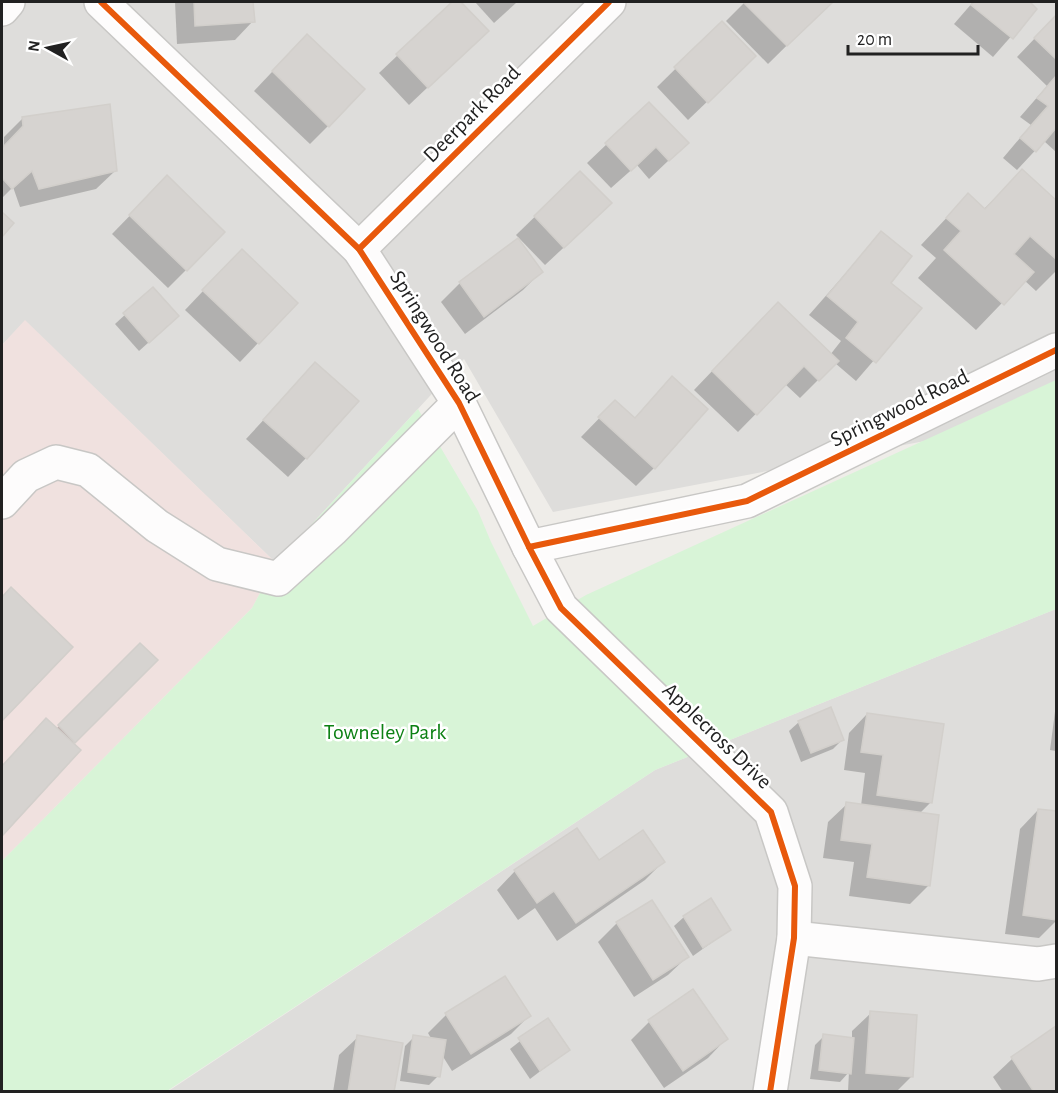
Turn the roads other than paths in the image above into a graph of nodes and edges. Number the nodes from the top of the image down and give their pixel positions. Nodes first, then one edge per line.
1 (8, 2) edge
2 (101, 2) edge
3 (609, 2) edge
4 (2, 9) edge
5 (359, 249) junction
6 (1056, 350) edge
7 (459, 403) junction
8 (2, 502) edge
9 (529, 547) junction
10 (794, 938) junction
11 (1056, 961) edge
12 (770, 1092) edge

1 - 4 street
2 - 5 street, Springwood Road
3 - 5 street, Deerpark Road
5 - 7 street, Springwood Road
6 - 9 street, Springwood Road
7 - 8 street
7 - 9 street, Springwood Road
9 - 10 street, Applecross Drive
10 - 11 street
10 - 12 street, Applecross Drive

